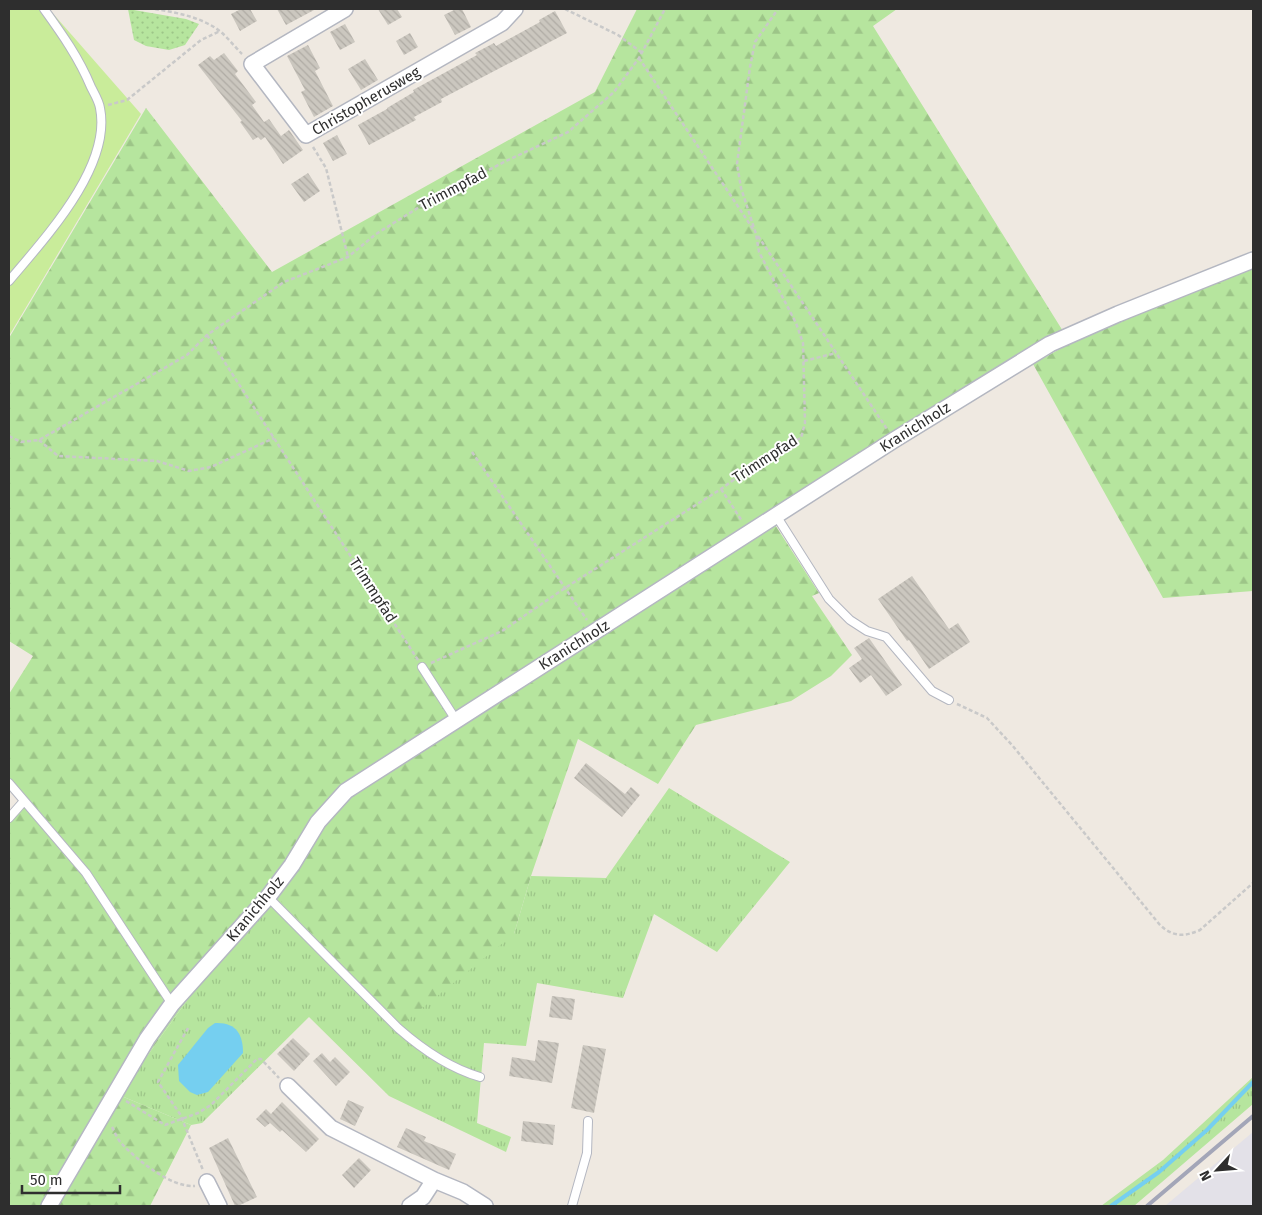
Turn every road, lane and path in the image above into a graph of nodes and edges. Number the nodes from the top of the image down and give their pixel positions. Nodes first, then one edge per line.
1 (44, 9) edge
2 (155, 9) edge
3 (345, 9) edge
4 (516, 9) edge
5 (565, 9) edge
6 (665, 9) edge
7 (778, 9) edge
8 (220, 31) junction
9 (641, 52) junction
10 (639, 58) junction
11 (252, 64) junction
12 (100, 107) junction
13 (306, 135) junction
14 (756, 234) junction
15 (348, 257) junction
16 (1253, 260) edge
17 (9, 281) edge
18 (207, 335) junction
19 (836, 353) junction
20 (804, 361) junction
21 (9, 436) edge
22 (274, 438) junction
23 (39, 440) junction
24 (894, 440) junction
25 (472, 452) dead end
26 (721, 489) junction
27 (777, 516) junction
28 (750, 534) junction
29 (565, 588) junction
30 (595, 632) junction
31 (422, 667) junction
32 (949, 700) joint
33 (456, 720) junction
34 (9, 784) edge
35 (24, 801) junction
36 (9, 818) edge
37 (1253, 883) edge
38 (268, 897) junction
39 (172, 1004) junction
40 (188, 1028) dead end
41 (480, 1077) dead end
42 (288, 1086) joint
43 (114, 1094) junction
44 (103, 1113) junction
45 (182, 1118) junction
46 (588, 1121) dead end
47 (434, 1180) junction
48 (208, 1182) junction
49 (49, 1206) edge
50 (219, 1206) edge
51 (410, 1206) edge
52 (485, 1206) edge
53 (572, 1206) edge

1 - 12 lane
2 - 8 path
3 - 11 street
4 - 13 street, Christopherusweg
5 - 9 path
6 - 9 path, Trimmpfad
7 - 14 path, Trimmpfad
8 - 11 path
8 - 12 path
9 - 10 path, Trimmpfad
10 - 14 path
10 - 15 path, Trimmpfad
11 - 13 street, Christopherusweg
12 - 17 lane
13 - 15 path
14 - 19 path
14 - 20 path, Trimmpfad
15 - 18 path, Trimmpfad
16 - 24 street, Kranichholz
18 - 22 path, Trimmpfad
18 - 23 path, Trimmpfad
19 - 20 path
19 - 24 path
20 - 26 path, Trimmpfad
21 - 23 path
22 - 23 path
22 - 31 path, Trimmpfad
24 - 27 street, Kranichholz
25 - 29 path
26 - 28 path
26 - 29 path, Trimmpfad
27 - 28 street, Kranichholz
27 - 32 lane
28 - 30 street, Kranichholz
29 - 30 path
29 - 31 path, Trimmpfad
30 - 33 street, Kranichholz
31 - 33 lane
32 - 37 path
33 - 38 street, Kranichholz
34 - 35 lane
35 - 36 lane
35 - 39 lane
38 - 39 street, Kranichholz
38 - 41 lane
39 - 43 street, Kranichholz
40 - 45 path
42 - 45 path
42 - 47 street
43 - 44 street, Kranichholz
43 - 45 path
44 - 48 path
44 - 49 street, Kranichholz
45 - 48 path
46 - 53 lane
47 - 51 street
47 - 52 street
48 - 50 street

